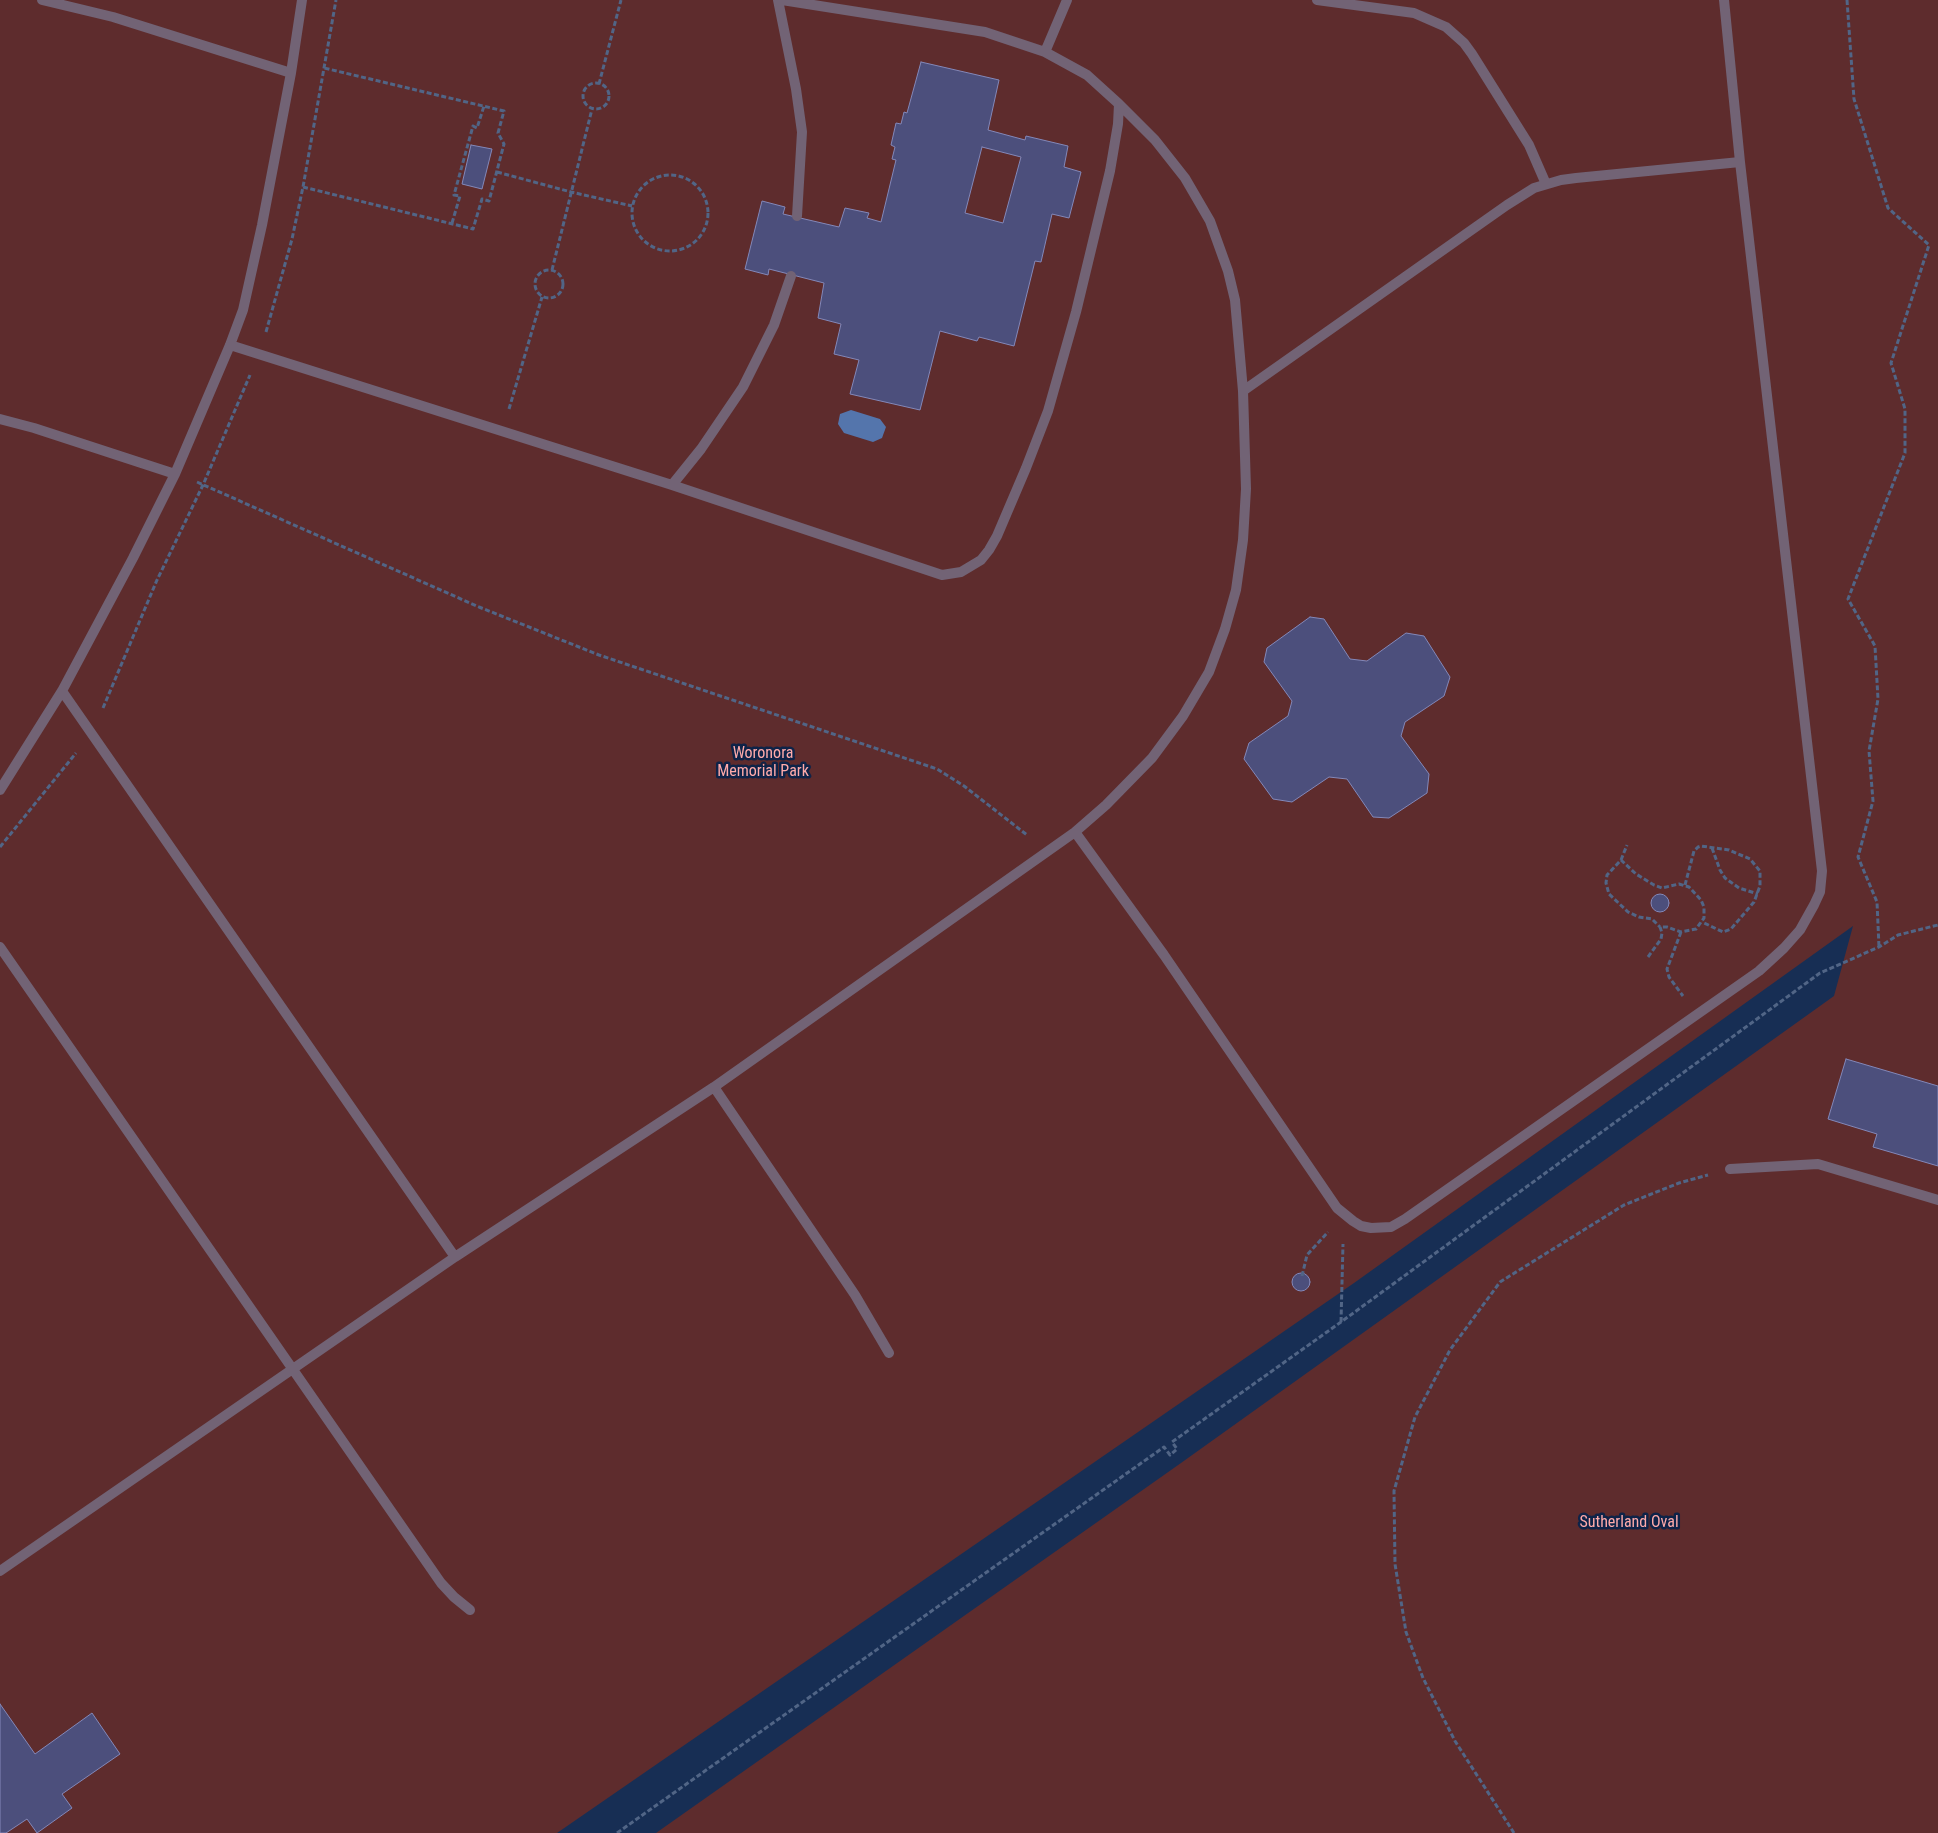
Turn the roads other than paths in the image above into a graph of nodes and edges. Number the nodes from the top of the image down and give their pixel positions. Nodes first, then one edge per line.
1 (42, 0) edge
2 (302, 0) edge
3 (780, 0) edge
4 (1067, 0) edge
5 (1317, 0) edge
6 (1724, 0) edge
7 (1045, 52) junction
8 (291, 73) junction
9 (1119, 104) junction
10 (1740, 162) junction
11 (1546, 184) junction
12 (797, 216) dead end
13 (791, 276) dead end
14 (230, 345) junction
15 (1243, 391) junction
16 (0, 419) edge
17 (175, 474) junction
18 (672, 485) junction
19 (62, 691) junction
20 (0, 790) edge
21 (1075, 832) junction
22 (0, 947) edge
23 (714, 1087) junction
24 (1730, 1169) road end
25 (1938, 1200) edge
26 (455, 1257) junction
27 (889, 1353) dead end
28 (292, 1369) junction
29 (0, 1571) edge
30 (470, 1610) dead end

1 - 8 lane
2 - 8 lane
3 - 7 lane
3 - 12 lane
4 - 7 lane
5 - 11 lane
6 - 10 lane
7 - 9 lane
8 - 14 lane
9 - 15 lane
9 - 18 lane
10 - 11 lane
10 - 21 lane
11 - 15 lane
13 - 18 lane
14 - 17 lane
14 - 18 lane
15 - 21 lane
16 - 17 lane
17 - 19 lane
19 - 20 lane
19 - 26 lane
21 - 23 lane
22 - 28 lane
23 - 26 lane
23 - 27 lane
24 - 25 lane
26 - 28 lane
28 - 29 lane
28 - 30 lane

